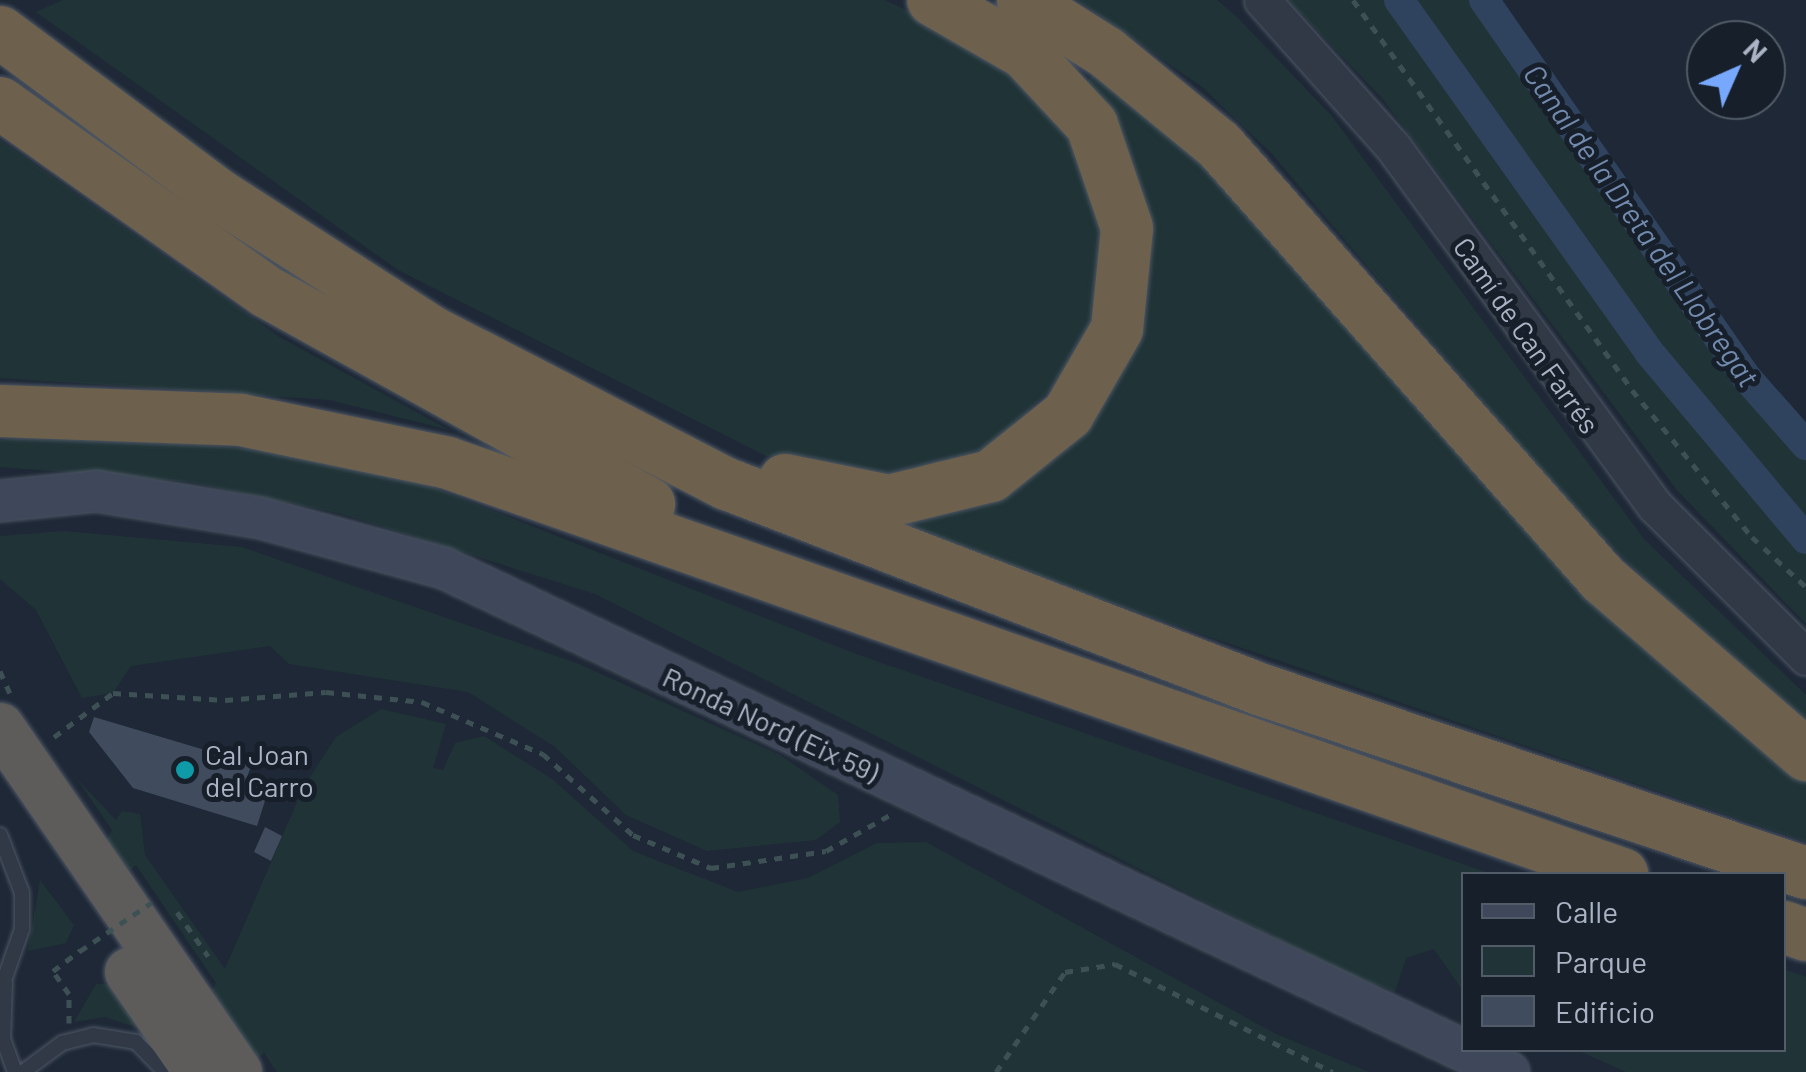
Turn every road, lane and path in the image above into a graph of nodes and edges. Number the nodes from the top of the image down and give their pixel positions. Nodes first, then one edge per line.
1 (13, 0) edge
2 (934, 0) edge
3 (1023, 0) edge
4 (1262, 0) edge
5 (1353, 0) edge
6 (0, 6) edge
7 (0, 32) edge
8 (0, 103) edge
9 (575, 410) junction
10 (0, 412) edge
11 (0, 501) edge
12 (1806, 587) edge
13 (964, 650) junction
14 (1806, 658) edge
15 (0, 727) edge
16 (1806, 756) edge
17 (16, 778) edge
18 (924, 796) junction
19 (0, 835) edge
20 (1616, 872) edge
21 (1806, 873) edge
22 (151, 902) dead end
23 (7, 972) junction
24 (0, 992) edge
25 (78, 1037) junction
26 (1461, 1049) edge
27 (1467, 1052) edge
28 (15, 1072) edge
29 (23, 1072) edge
30 (165, 1072) edge
31 (198, 1072) edge
32 (238, 1072) edge
33 (996, 1072) edge
34 (1333, 1072) edge
35 (1509, 1072) edge

1 - 6 highway
2 - 9 highway
3 - 16 highway
4 - 14 street, Camí de Can Farrés
5 - 12 path
7 - 9 highway
8 - 13 highway
9 - 21 highway
10 - 13 highway
11 - 18 main road, Ronda Nord (Eix 59)
13 - 20 highway
15 - 17 highway
17 - 18 path
17 - 31 highway
17 - 32 highway
18 - 26 main road, Ronda Nord (Eix 59)
19 - 23 lane
22 - 25 path, bridge
23 - 24 lane
23 - 28 lane
25 - 29 lane
25 - 30 lane
27 - 35 main road, Ronda Nord (Eix 59)
33 - 34 path

